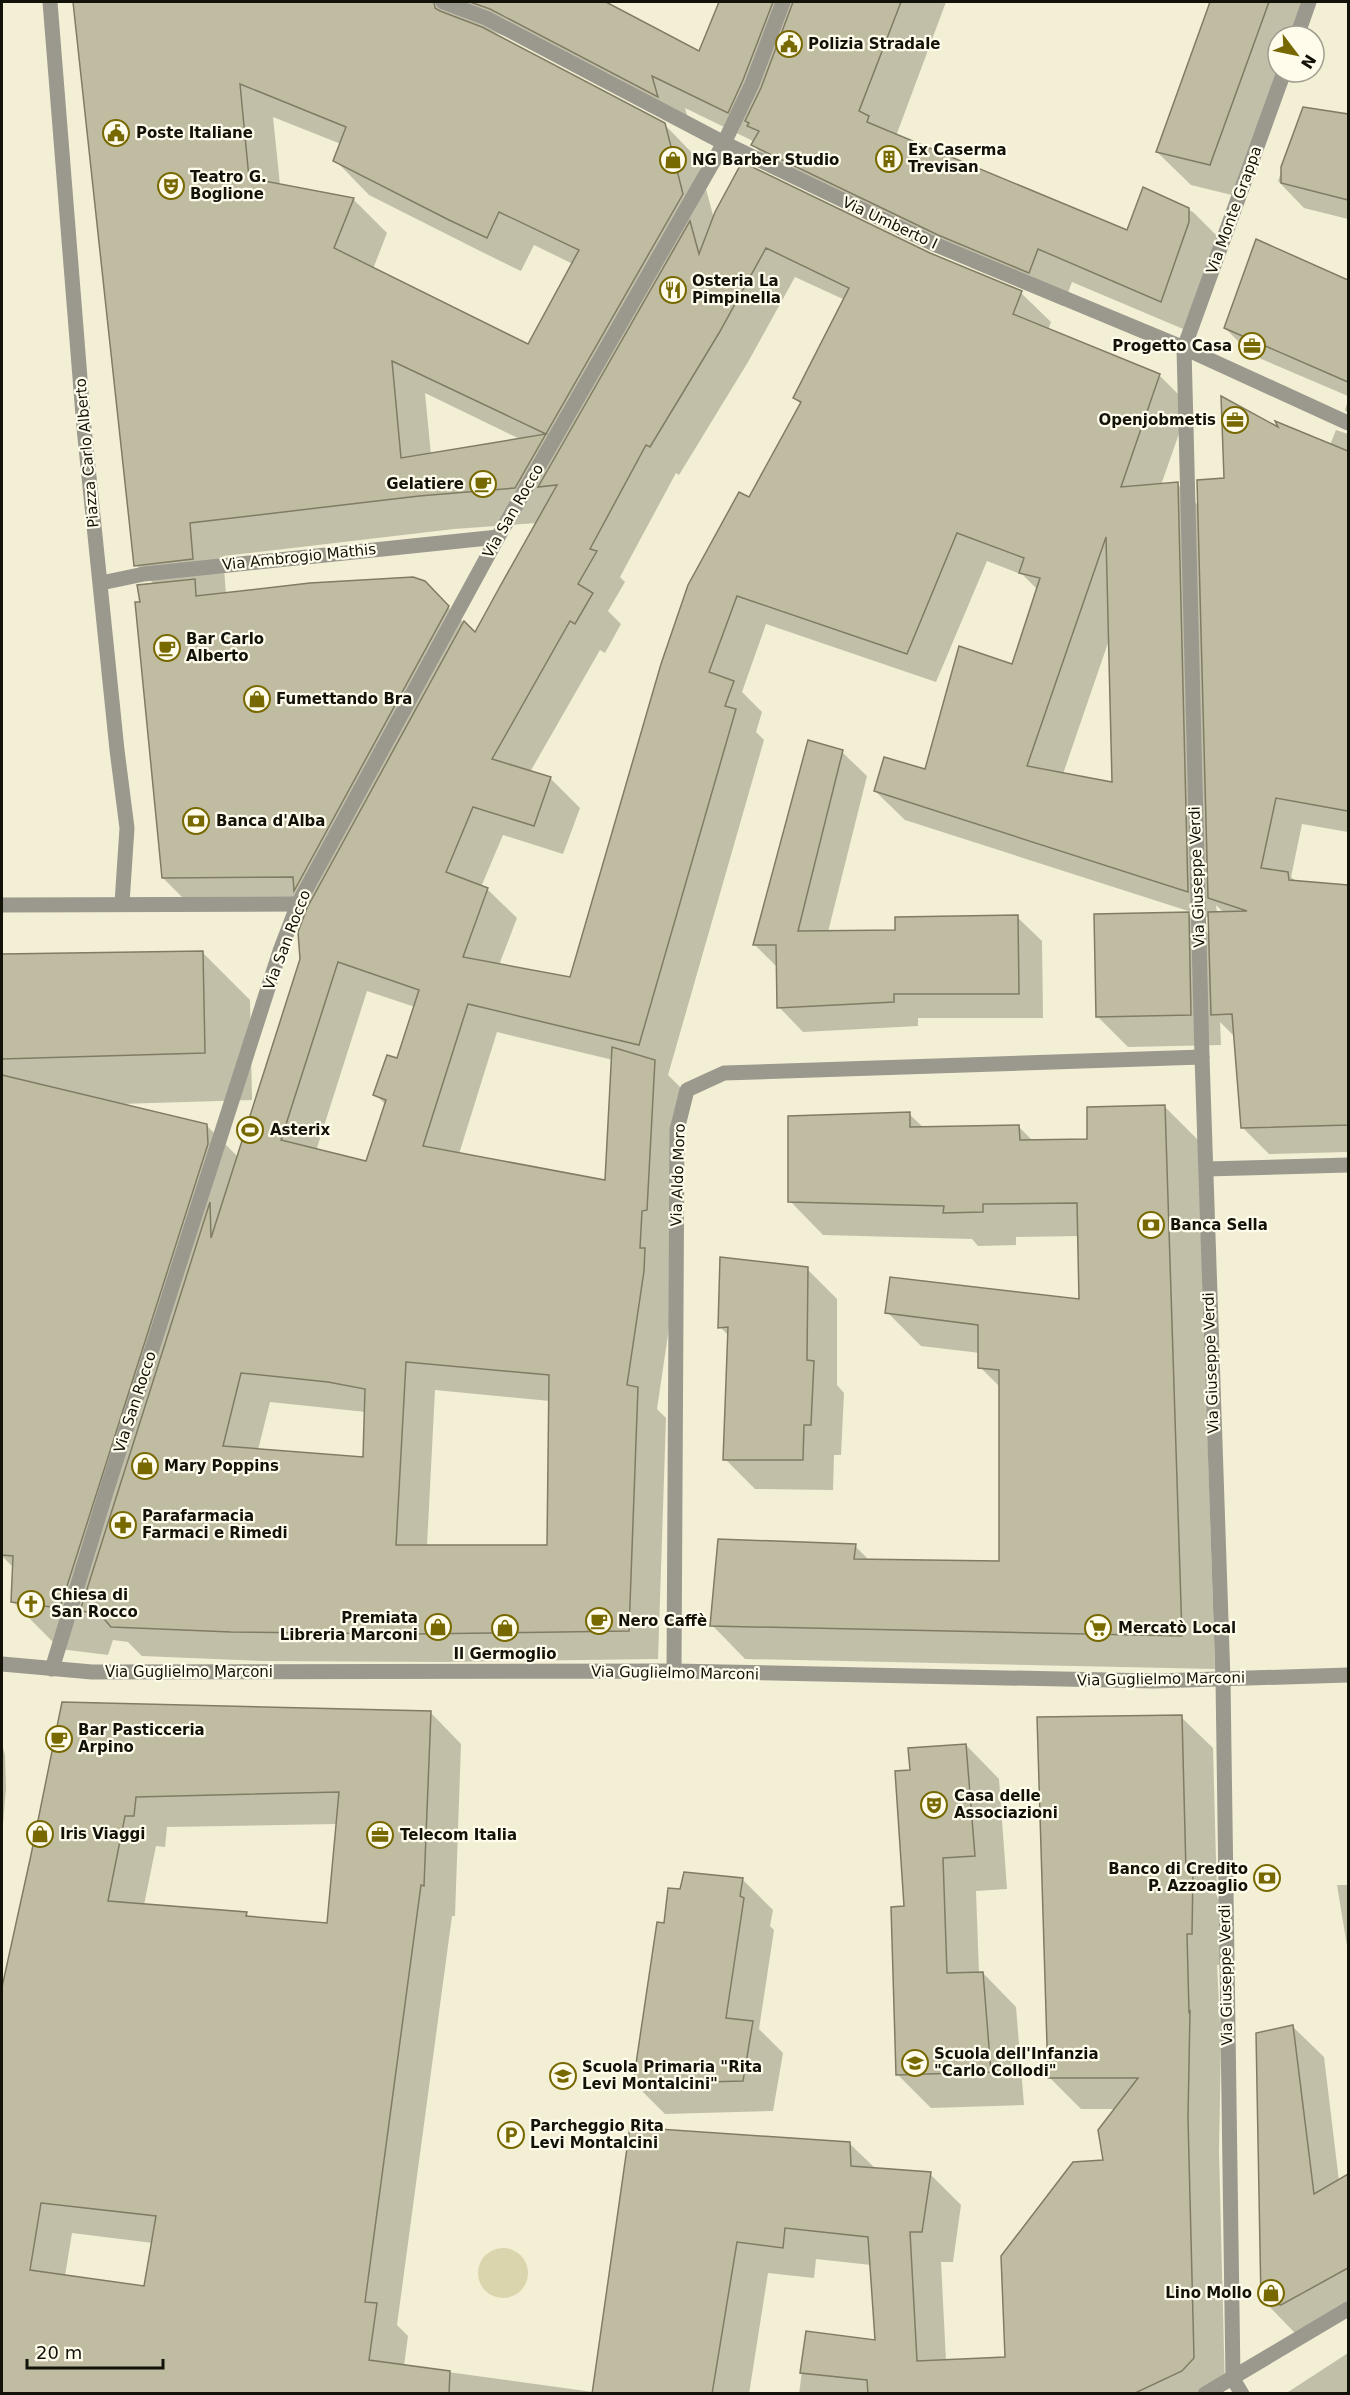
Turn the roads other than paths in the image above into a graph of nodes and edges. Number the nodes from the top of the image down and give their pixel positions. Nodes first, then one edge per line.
1 (50, 2) edge
2 (442, 2) edge
3 (783, 2) edge
4 (1309, 2) edge
5 (1301, 24) edge
6 (1280, 84) edge
7 (724, 143) junction
8 (1184, 348) junction
9 (1348, 423) edge
10 (498, 537) junction
11 (101, 583) junction
12 (122, 903) junction
13 (298, 904) junction
14 (2, 905) edge
15 (1202, 1057) junction
16 (1348, 1165) edge
17 (1206, 1169) junction
18 (2, 1664) edge
19 (52, 1669) junction
20 (674, 1671) junction
21 (1348, 1675) edge
22 (1223, 1680) junction
23 (1348, 2309) edge
24 (1233, 2379) junction
25 (1205, 2394) edge
26 (1242, 2394) edge

1 - 11 street, Piazza Carlo Alberto
2 - 7 street, Via Umberto I
3 - 7 street, Via San Rocco
4 - 5 street
6 - 8 street, Via Monte Grappa
7 - 8 street, Via Umberto I
7 - 10 street, Via San Rocco
8 - 9 street, Via Umberto I
8 - 15 street, Via Giuseppe Verdi
10 - 11 street, Via Ambrogio Mathis
10 - 13 street, Via San Rocco
11 - 12 street, Piazza Carlo Alberto
12 - 13 street
12 - 14 street
13 - 19 street, Via San Rocco
15 - 17 street, Via Giuseppe Verdi
15 - 20 street, Via Aldo Moro
16 - 17 street
17 - 22 street, Via Giuseppe Verdi
18 - 19 street, Via Guglielmo Marconi
19 - 20 street, Via Guglielmo Marconi
20 - 22 street, Via Guglielmo Marconi
21 - 22 street, Via Guglielmo Marconi
22 - 24 street, Via Giuseppe Verdi
23 - 24 street
24 - 25 street
24 - 26 street

